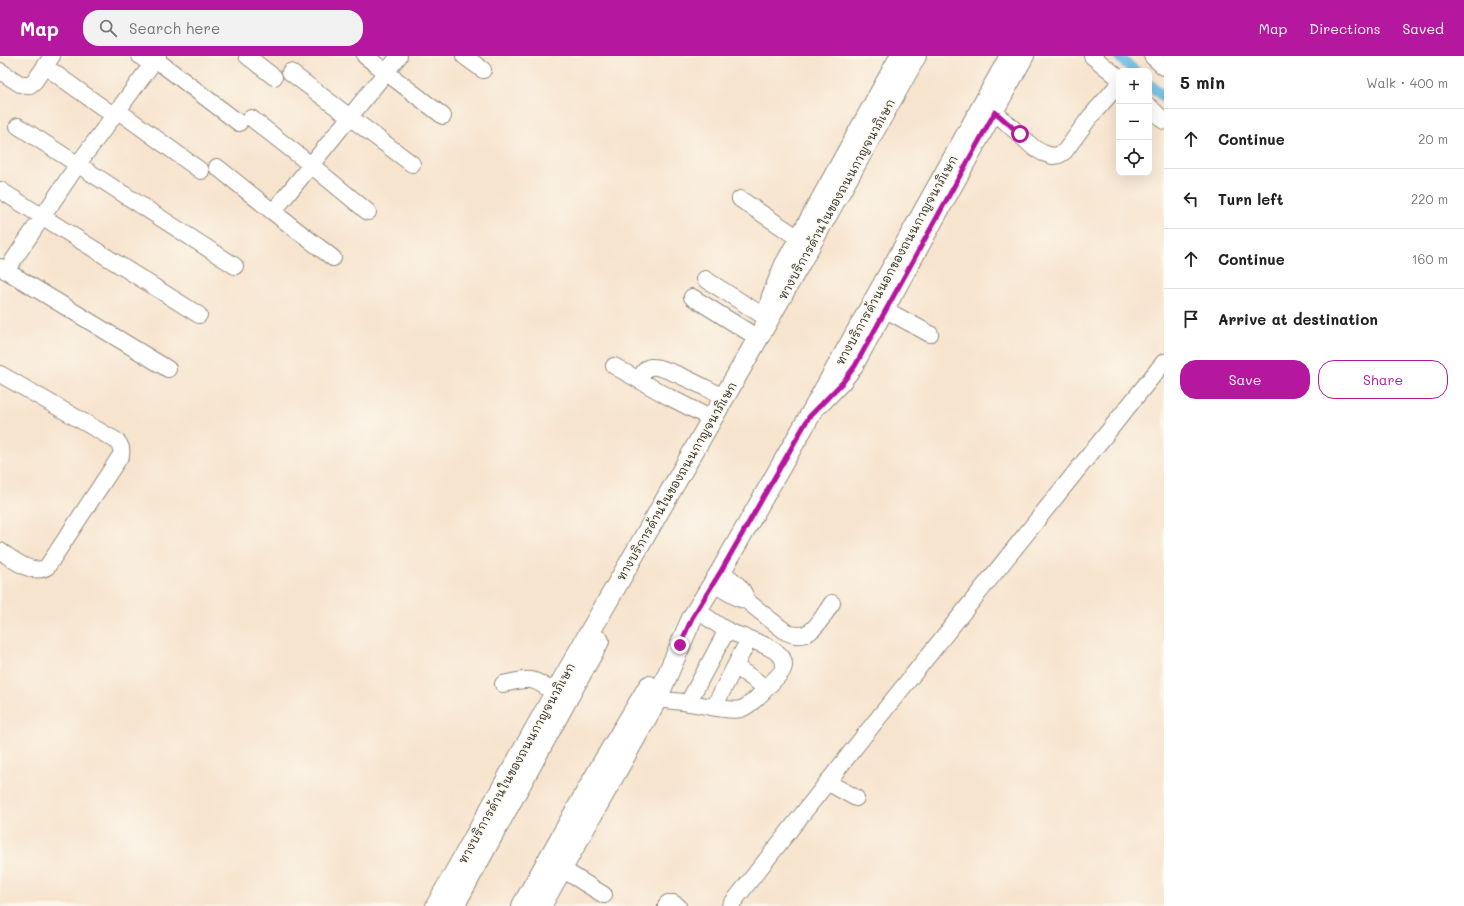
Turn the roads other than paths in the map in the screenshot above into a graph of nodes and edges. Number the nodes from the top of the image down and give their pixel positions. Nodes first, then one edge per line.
1 (52, 56) edge
2 (247, 56) edge
3 (365, 56) edge
4 (398, 56) edge
5 (464, 56) edge
6 (898, 56) edge
7 (916, 56) edge
8 (1010, 56) edge
9 (1026, 56) edge
10 (1092, 56) edge
11 (1152, 56) edge
12 (151, 59) edge
13 (1164, 67) edge
14 (483, 70) dead end
15 (0, 71) edge
16 (54, 72) dead end
17 (290, 72) dead end
18 (385, 73) junction
19 (1116, 76) edge
20 (274, 77) dead end
21 (1116, 87) edge
22 (1152, 109) edge
23 (115, 112) junction
24 (995, 112) junction
25 (444, 116) dead end
26 (349, 118) junction
27 (1164, 121) edge
28 (18, 126) dead end
29 (78, 164) junction
30 (412, 164) dead end
31 (311, 165) junction
32 (217, 167) dead end
33 (201, 171) dead end
34 (0, 190) edge
35 (740, 199) dead end
36 (273, 212) junction
37 (368, 212) dead end
38 (42, 216) junction
39 (797, 236) junction
40 (333, 258) dead end
41 (235, 266) dead end
42 (3, 269) edge
43 (705, 279) dead end
44 (692, 297) dead end
45 (886, 310) junction
46 (199, 314) dead end
47 (762, 330) junction
48 (930, 334) dead end
49 (1164, 362) edge
50 (614, 366) dead end
51 (168, 369) dead end
52 (0, 374) edge
53 (639, 380) junction
54 (724, 397) junction
55 (809, 417) junction
56 (712, 419) junction
57 (0, 551) edge
58 (631, 561) junction
59 (717, 578) junction
60 (832, 603) dead end
61 (695, 614) junction
62 (727, 630) junction
63 (749, 639) junction
64 (735, 666) junction
65 (503, 684) dead end
66 (766, 688) junction
67 (555, 693) junction
68 (656, 700) junction
69 (688, 702) junction
70 (714, 707) junction
71 (828, 782) junction
72 (856, 798) dead end
73 (562, 869) junction
74 (604, 895) dead end
75 (546, 904) edge
76 (436, 906) edge
77 (454, 906) edge
78 (522, 906) edge
79 (666, 906) edge
80 (678, 906) edge
81 (730, 906) edge

1 - 15 street
2 - 20 street
3 - 18 street
4 - 18 street
5 - 14 street
6 - 39 street
7 - 47 main road, ทางบริการด้านในของถนนกาญจนาภิเษก
8 - 55 main road, ทางบริการด้านนอกของถนนกาญจนาภิเษก
9 - 24 street
10 - 19 street
11 - 13 street
12 - 23 street
12 - 31 street
16 - 23 street
17 - 26 street
18 - 25 street
18 - 26 street
21 - 24 street
22 - 27 street
23 - 29 street
23 - 33 street
24 - 45 street
26 - 30 street
26 - 31 street
28 - 29 street
29 - 38 street
29 - 41 street
31 - 36 street
31 - 37 street
32 - 36 street
34 - 38 street
35 - 39 street
36 - 40 street
38 - 42 street
38 - 46 street
39 - 47 street
42 - 51 street
43 - 47 street
44 - 47 street
45 - 48 street
45 - 55 street
47 - 54 main road, ทางบริการด้านในของถนนกาญจนาภิเษก
49 - 71 street
50 - 53 street
52 - 57 street
53 - 54 street
53 - 56 street
54 - 56 main road, ทางบริการด้านในของถนนกาญจนาภิเษก
55 - 59 main road, ทางบริการด้านนอกของถนนกาญจนาภิเษก
56 - 58 main road, ทางบริการด้านในของถนนกาญจนาภิเษก
58 - 67 main road, ทางบริการด้านในของถนนกาญจนาภิเษก
58 - 77 main road
59 - 60 street
59 - 61 main road, ทางบริการด้านนอกของถนนกาญจนาภิเษก
61 - 62 street
61 - 68 main road, ทางบริการด้านนอกของถนนกาญจนาภิเษก
61 - 78 main road
62 - 63 street
62 - 69 street
63 - 64 street
63 - 66 street
64 - 66 street
64 - 70 street
65 - 67 street
66 - 70 street
67 - 76 main road, ทางบริการด้านในของถนนกาญจนาภิเษก
68 - 69 street
68 - 73 main road, ทางบริการด้านนอกของถนนกาญจนาภิเษก
69 - 70 street
71 - 72 street
71 - 81 street
73 - 74 street
73 - 75 main road, ทางบริการด้านนอกของถนนกาญจนาภิเษก
79 - 80 street

